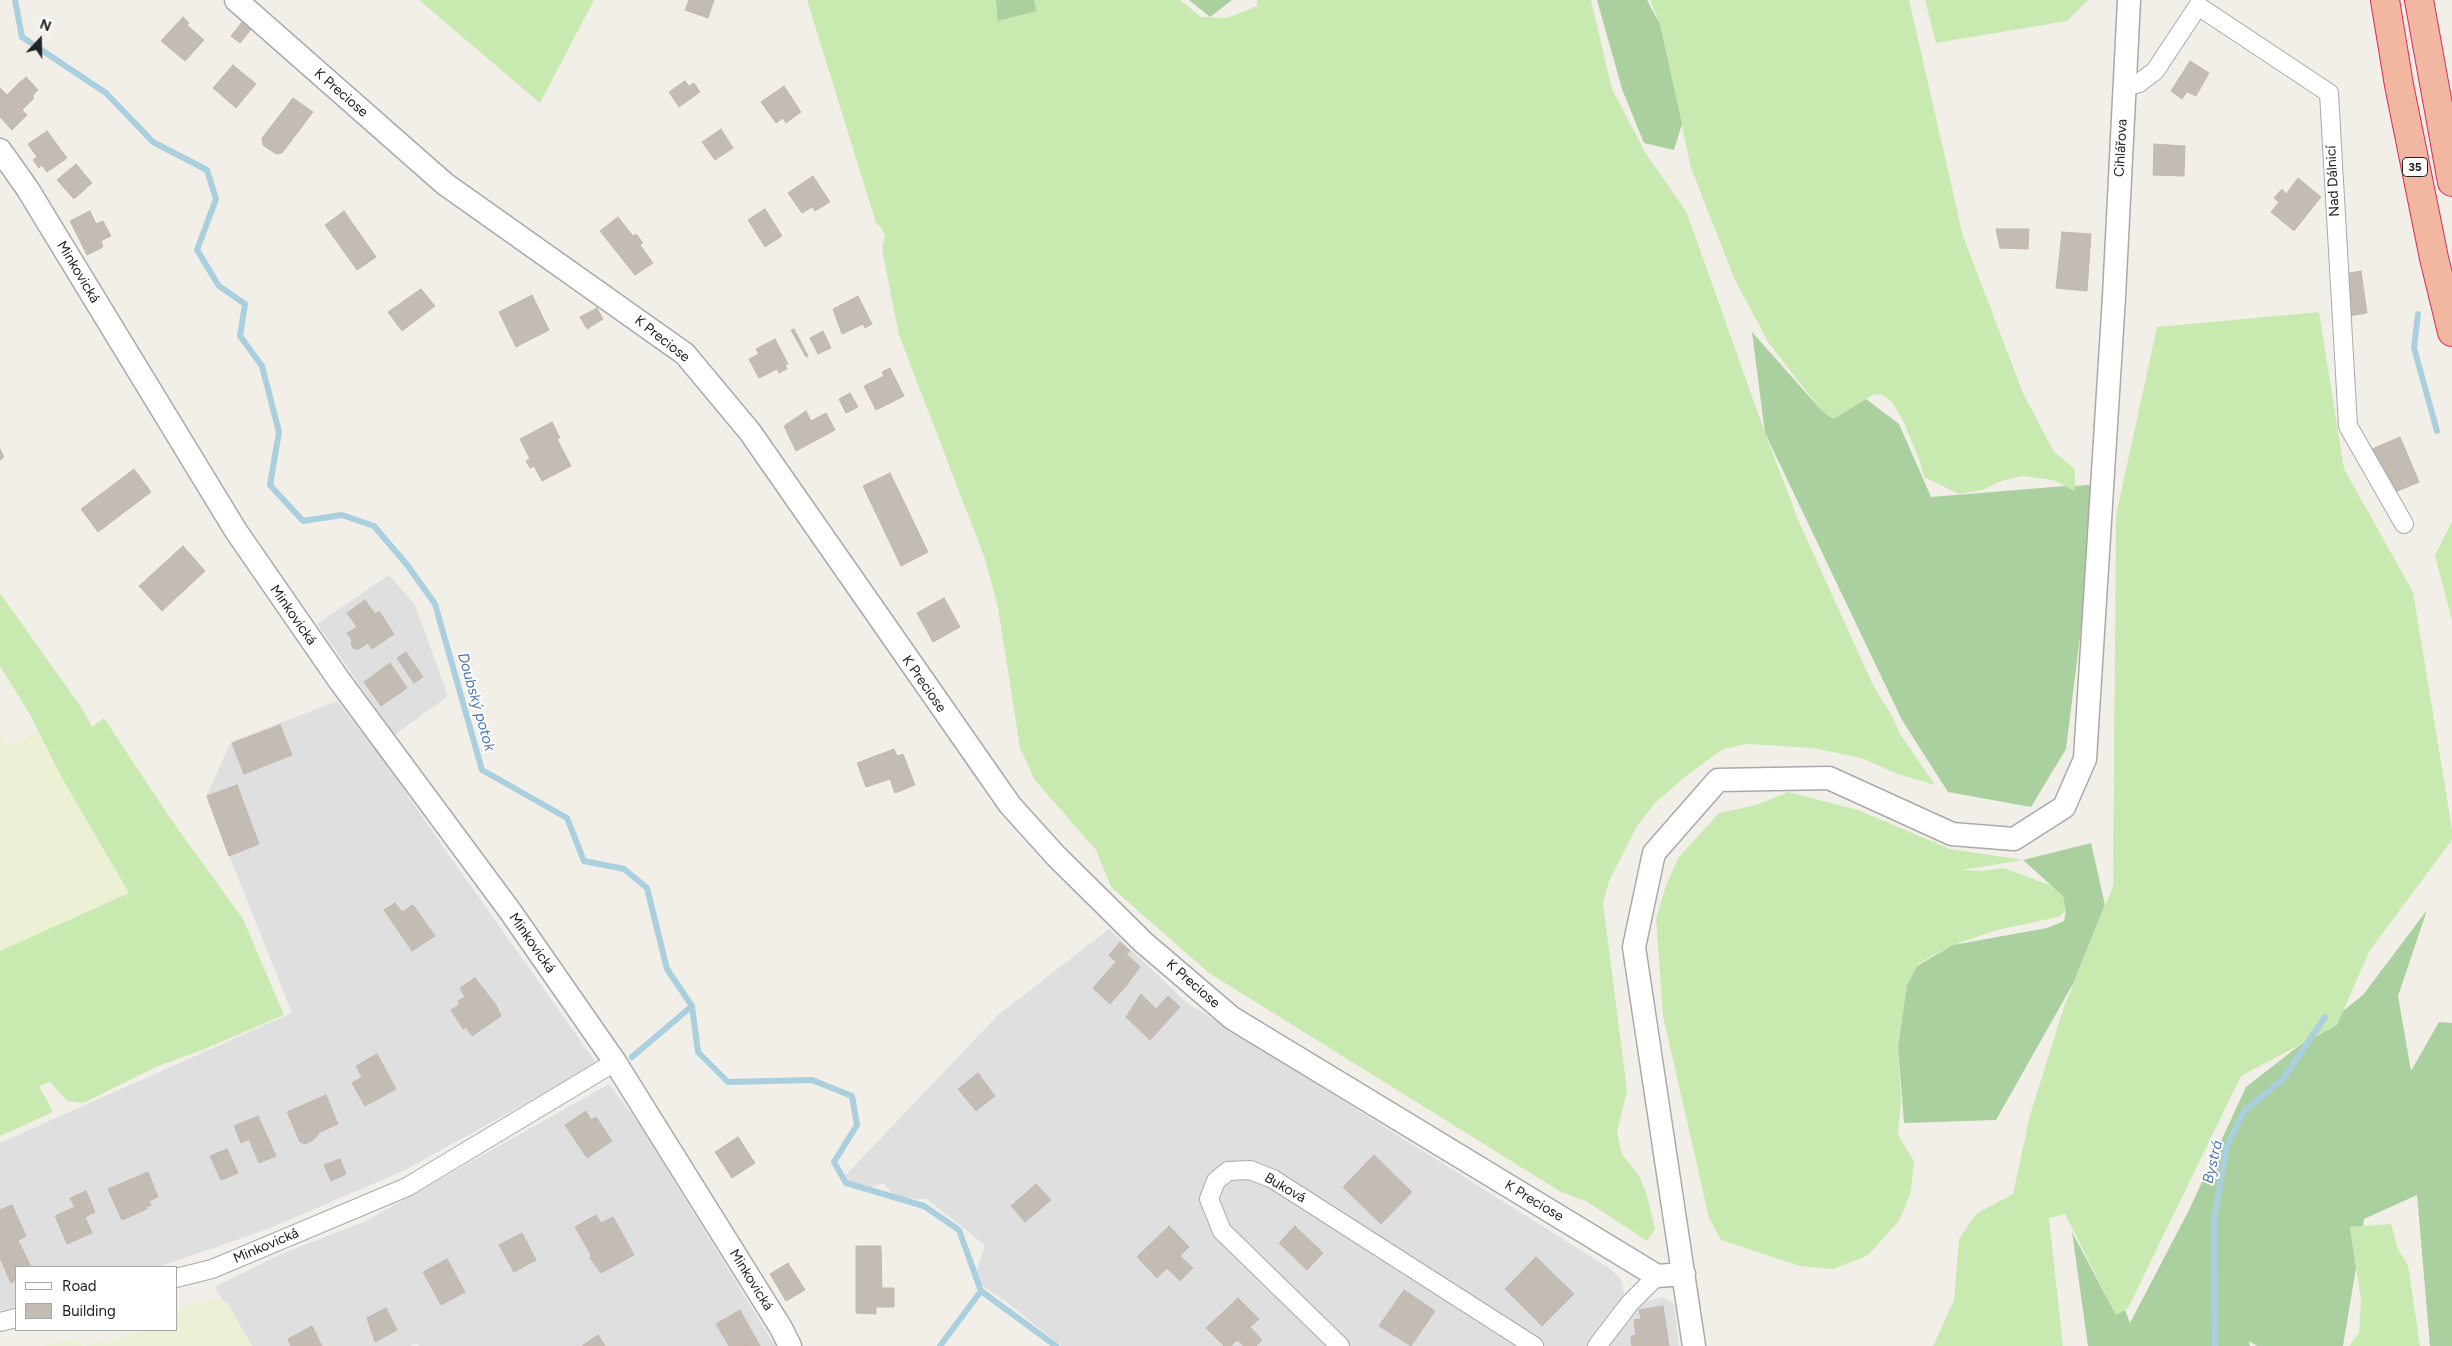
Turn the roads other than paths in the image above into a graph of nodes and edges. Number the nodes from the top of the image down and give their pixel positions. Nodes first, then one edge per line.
1 (236, 0) edge
2 (2129, 0) edge
3 (2384, 0) edge
4 (2419, 0) edge
5 (2124, 88) junction
6 (0, 150) edge
7 (2452, 182) edge
8 (2452, 332) edge
9 (2404, 524) dead end
10 (614, 1062) junction
11 (1684, 1274) junction
12 (1657, 1276) junction
13 (178, 1278) edge
14 (15, 1318) edge
15 (0, 1322) edge
16 (790, 1346) edge
17 (1340, 1346) edge
18 (1534, 1346) edge
19 (1597, 1346) edge
20 (1694, 1346) edge

1 - 12 street, K Preciose
2 - 5 street, Cihlářova
3 - 8 highway, 35
4 - 7 highway, 35
5 - 9 street, Nad Dálnicí
5 - 11 street, Cihlářova
6 - 10 street, Minkovická
10 - 13 street, Minkovická
10 - 16 street, Minkovická
11 - 12 street
11 - 20 street, Cihlářova
12 - 19 street
14 - 15 street
17 - 18 street, Buková

